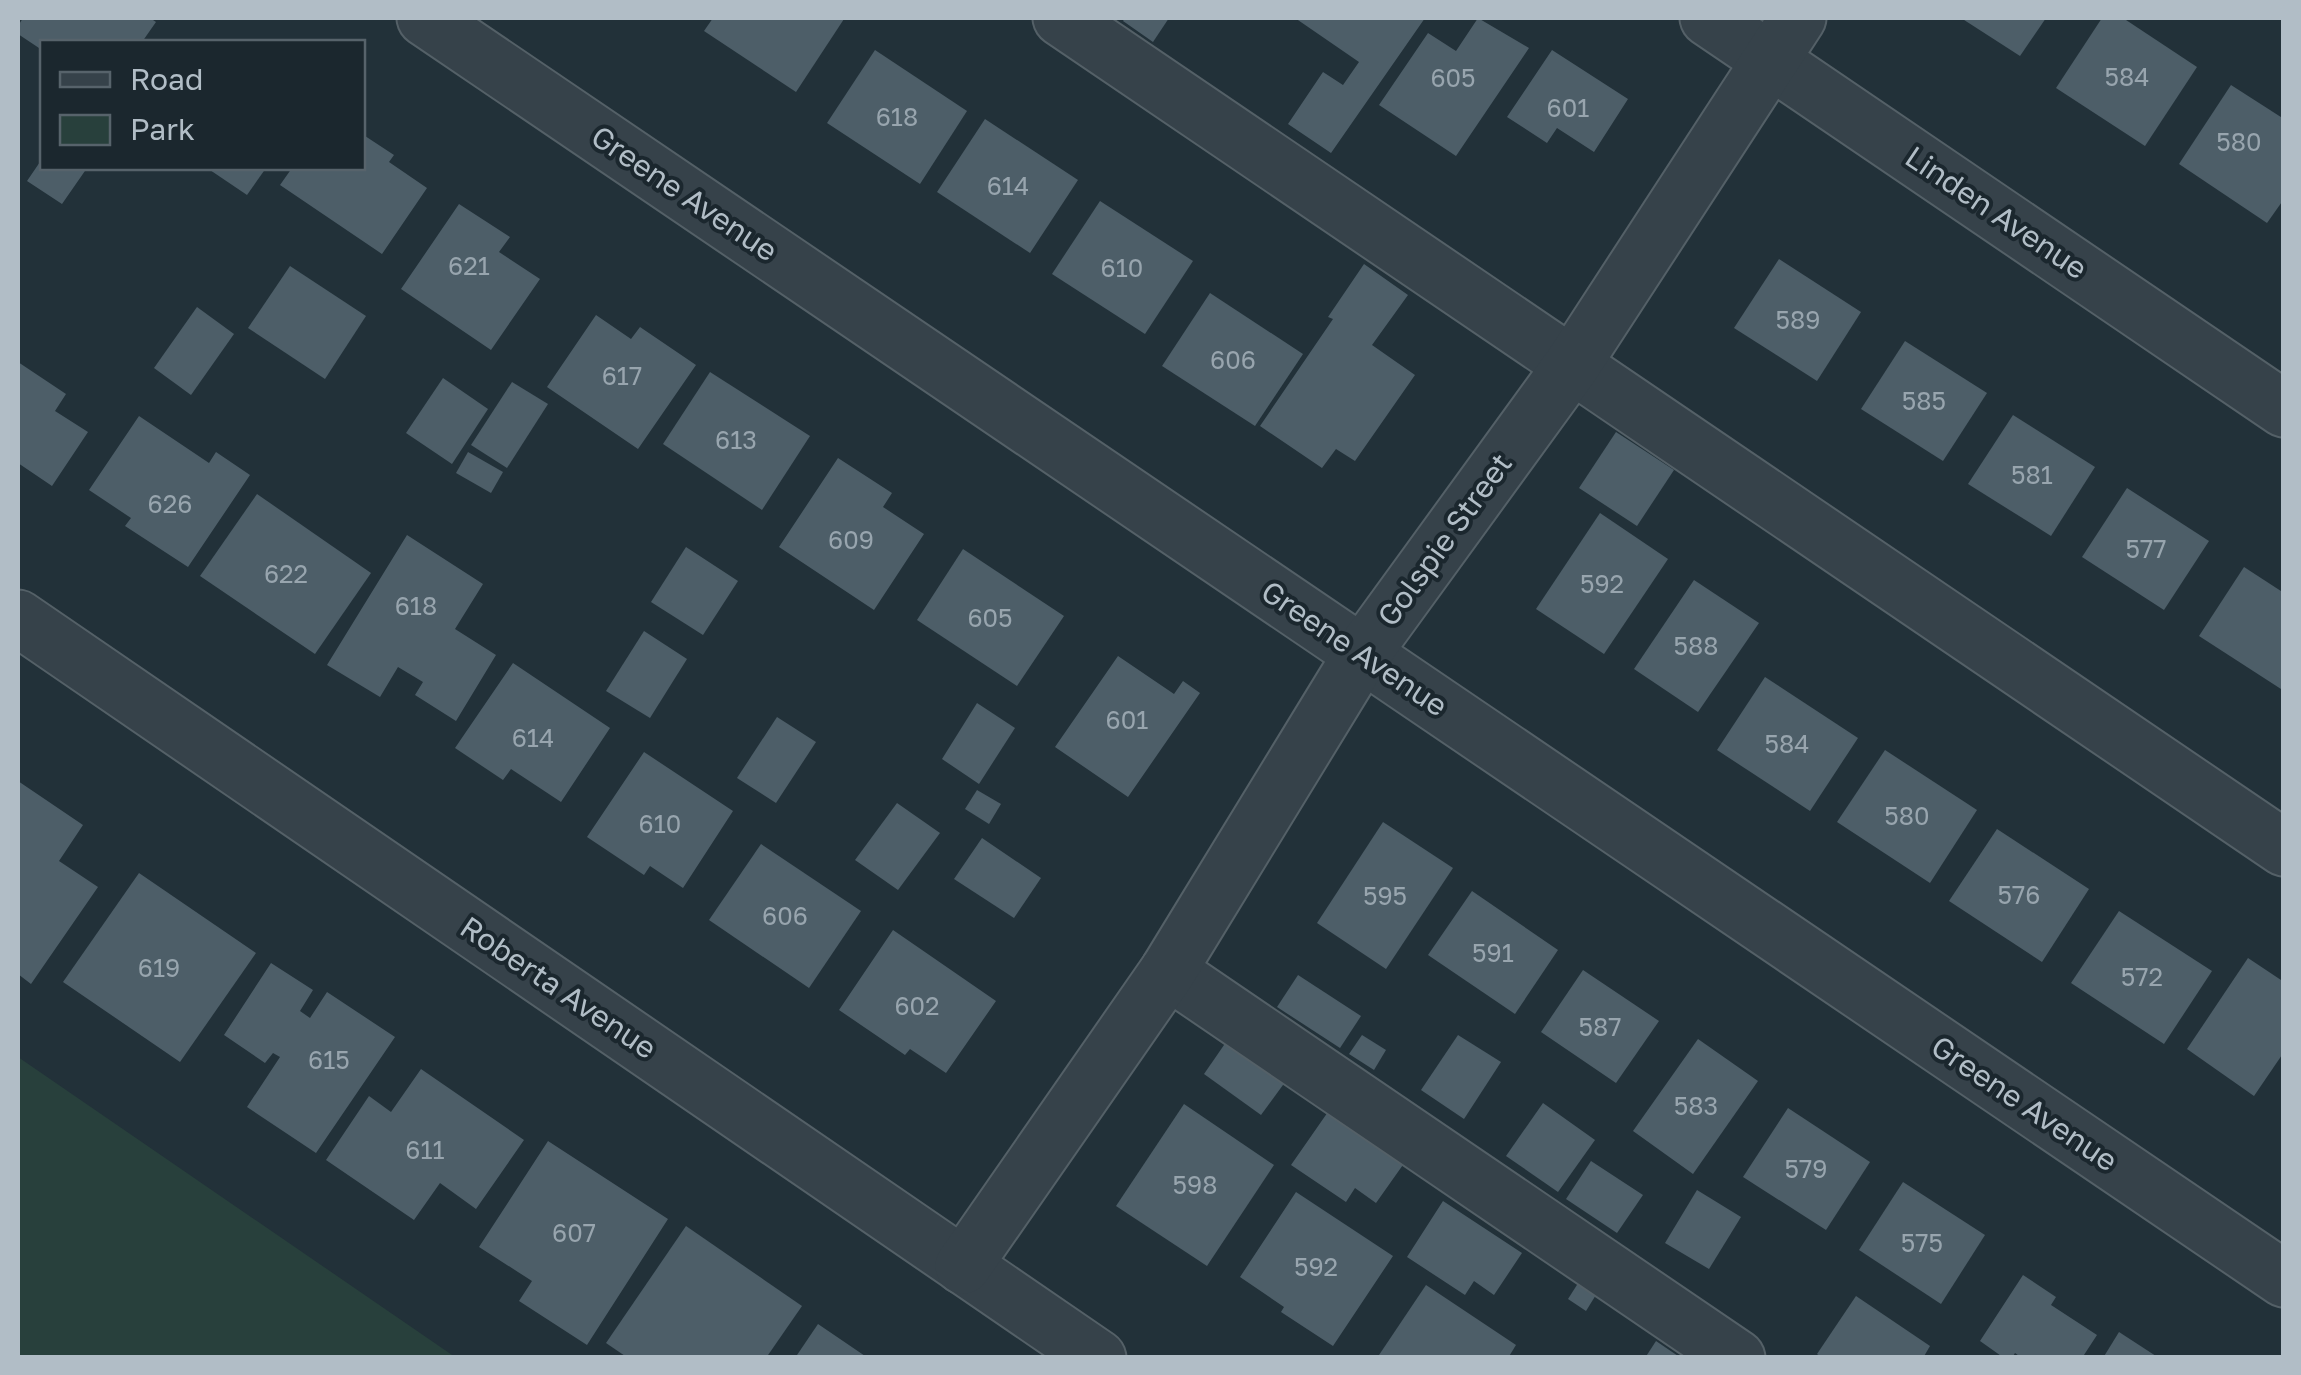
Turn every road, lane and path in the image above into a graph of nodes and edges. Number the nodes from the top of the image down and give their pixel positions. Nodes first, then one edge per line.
1 (425, 18) edge
2 (1061, 18) edge
3 (1708, 18) edge
4 (1784, 38) edge
5 (1572, 365) junction
6 (2284, 409) edge
7 (18, 618) edge
8 (1362, 654) junction
9 (2284, 848) edge
10 (1168, 971) junction
11 (964, 1266) junction
12 (2284, 1280) edge
13 (1098, 1358) edge
14 (1737, 1358) edge

1 - 8 street, Greene Avenue
2 - 5 street
3 - 4 street, Linden Avenue
4 - 5 street, Golspie Street
4 - 6 street, Linden Avenue
5 - 8 street, Golspie Street
5 - 9 street
7 - 11 street, Roberta Avenue
8 - 10 street, Golspie Street
8 - 12 street, Greene Avenue
10 - 11 street, Golspie Street
10 - 14 street
11 - 13 street, Roberta Avenue

